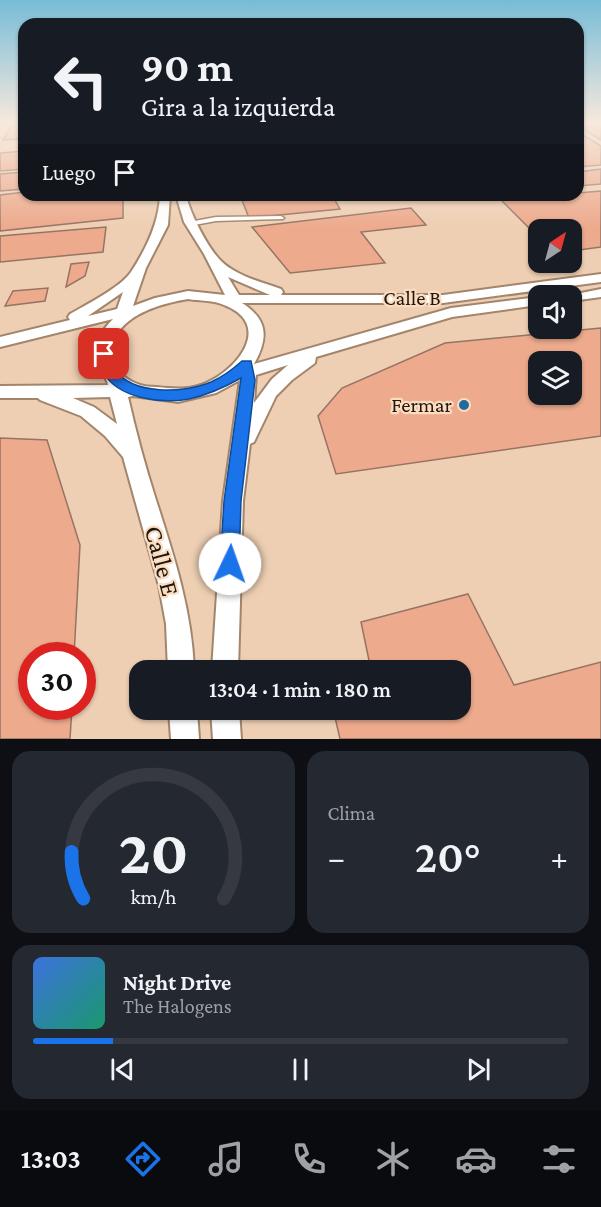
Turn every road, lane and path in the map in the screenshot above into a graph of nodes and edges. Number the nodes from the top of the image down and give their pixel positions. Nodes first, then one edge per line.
1 (165, 201) edge
2 (182, 201) edge
3 (281, 218) dead end
4 (189, 224) junction
5 (216, 263) junction
6 (136, 275) junction
7 (601, 278) edge
8 (601, 293) edge
9 (582, 296) edge
10 (295, 297) junction
11 (230, 300) junction
12 (528, 302) edge
13 (126, 314) junction
14 (51, 328) junction
15 (0, 342) edge
16 (321, 352) junction
17 (243, 371) junction
18 (116, 385) junction
19 (0, 392) edge
20 (37, 392) junction
21 (240, 448) junction
22 (132, 454) junction
23 (180, 660) edge
24 (225, 660) edge
25 (184, 720) edge
26 (226, 720) edge
27 (185, 739) edge
28 (227, 739) edge

1 - 6 street
2 - 4 street
3 - 4 lane
4 - 5 street
5 - 10 street
5 - 11 street
6 - 13 street
6 - 14 street
7 - 10 street, Calle B
8 - 9 street
10 - 11 street, Calle B
11 - 13 street
11 - 17 street
12 - 16 street, Calle B
13 - 14 street
13 - 18 street
14 - 15 street
16 - 17 street, Calle B
16 - 21 street, Calle B
17 - 18 street
17 - 21 street
18 - 20 street
18 - 22 street, Calle E
19 - 20 street
20 - 22 street, Calle E
21 - 24 street
22 - 23 street, Calle E
25 - 27 street
26 - 28 street

